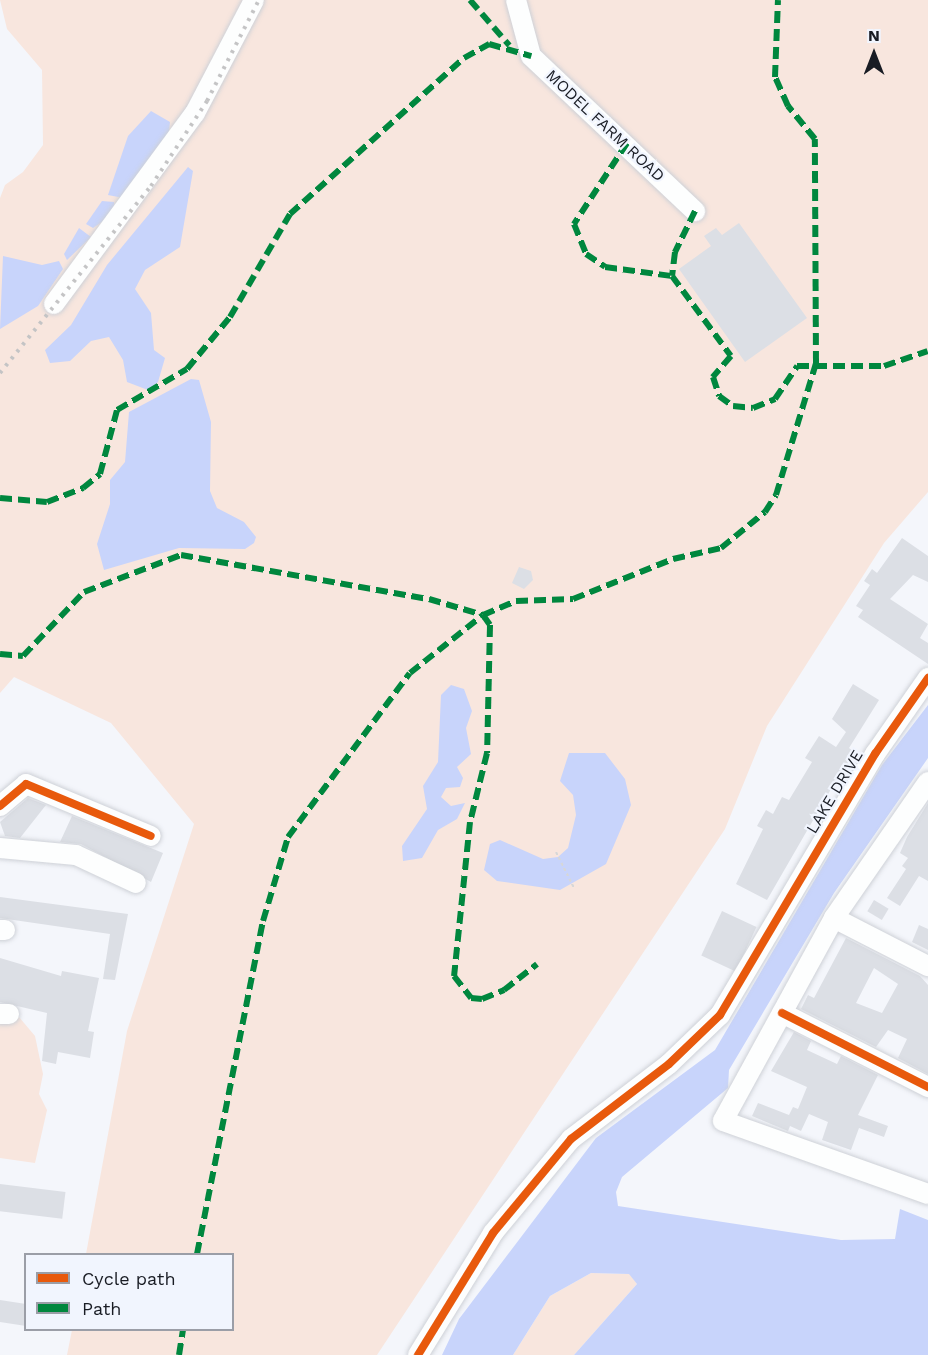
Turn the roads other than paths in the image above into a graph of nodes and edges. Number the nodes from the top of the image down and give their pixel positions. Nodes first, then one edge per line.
1 (254, 0) edge
2 (516, 0) edge
3 (695, 211) dead end
4 (54, 304) dead end
5 (928, 678) edge
6 (928, 782) edge
7 (0, 806) edge
8 (151, 836) dead end
9 (0, 848) edge
10 (136, 883) dead end
11 (834, 918) junction
12 (928, 966) edge
13 (782, 1014) junction
14 (928, 1087) edge
15 (928, 1194) edge
16 (418, 1355) edge

1 - 4 street
2 - 3 street, MODEL FARM ROAD
5 - 16 street, LAKE DRIVE
6 - 11 street
7 - 8 street
9 - 10 street
11 - 12 street
11 - 13 street
13 - 14 street
13 - 15 street

